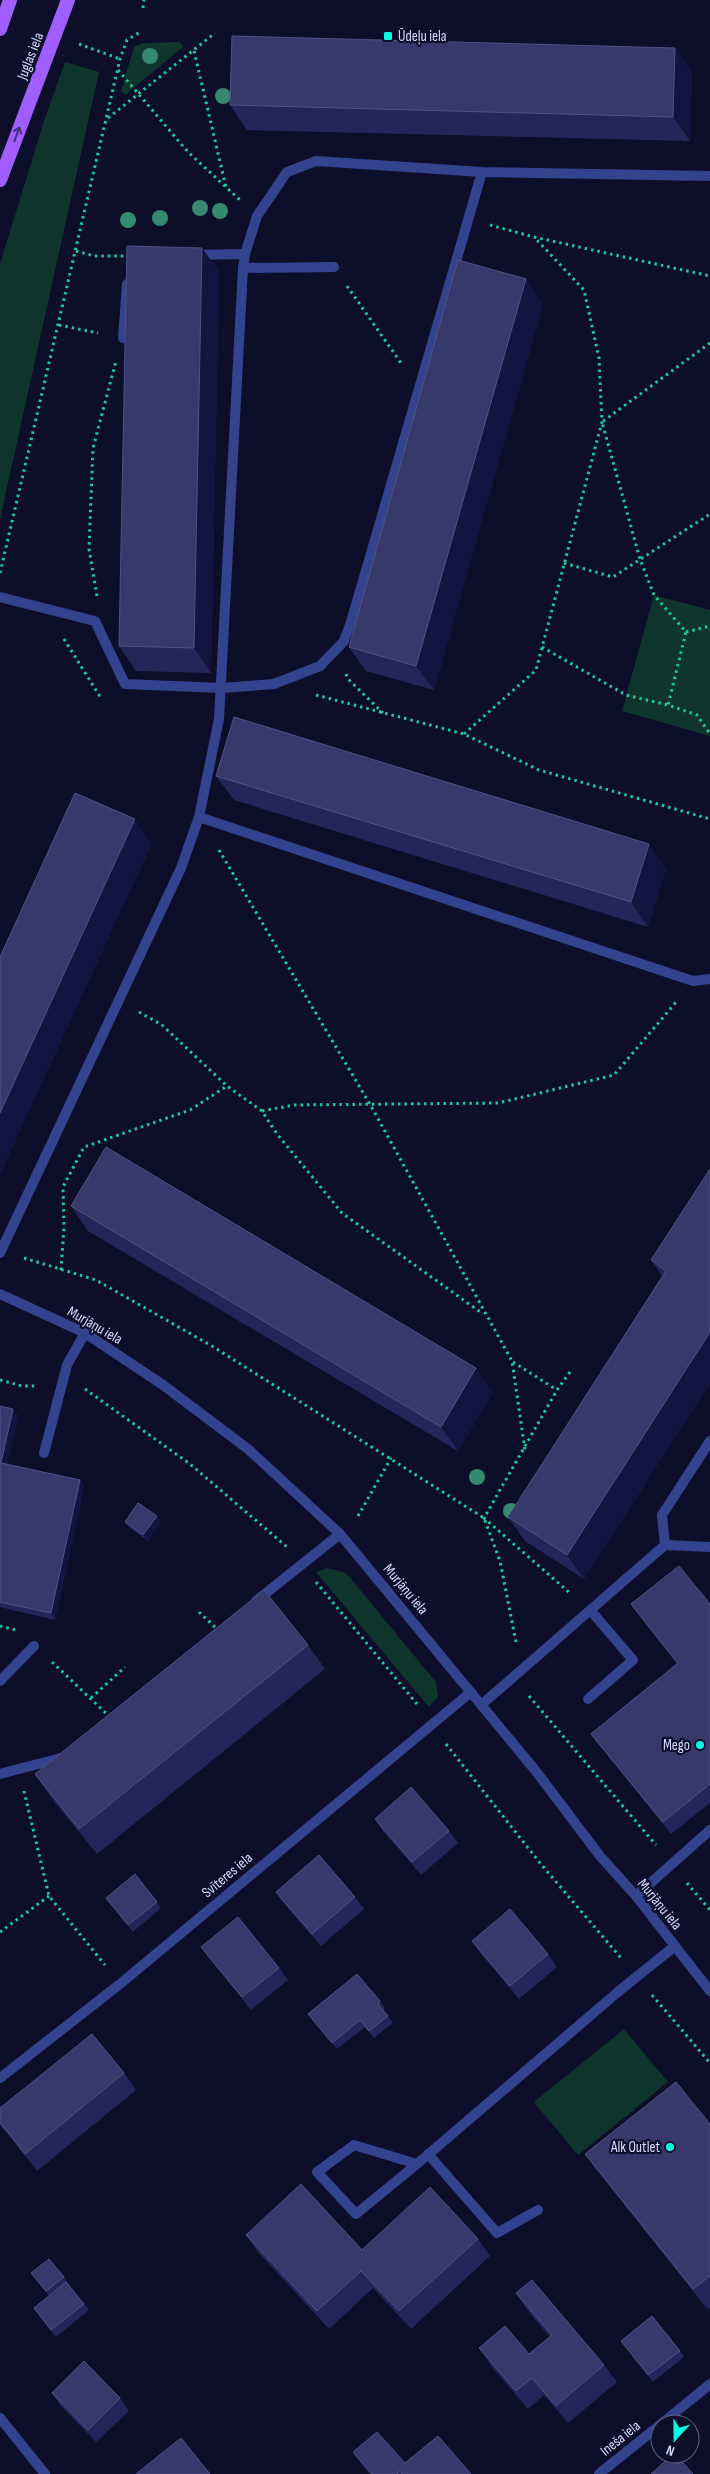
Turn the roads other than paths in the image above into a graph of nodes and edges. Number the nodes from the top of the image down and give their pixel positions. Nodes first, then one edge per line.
1 (10, 0) edge
2 (68, 0) edge
3 (0, 29) edge
4 (482, 172) junction
5 (710, 176) edge
6 (0, 180) edge
7 (244, 254) junction
8 (187, 255) edge
9 (129, 256) edge
10 (334, 267) road end
11 (243, 268) junction
12 (123, 338) edge
13 (0, 597) edge
14 (222, 688) junction
15 (199, 817) junction
16 (710, 979) edge
17 (0, 1251) edge
18 (0, 1294) edge
19 (85, 1333) junction
20 (710, 1442) edge
21 (44, 1453) dead end
22 (340, 1534) junction
23 (665, 1545) junction
24 (710, 1547) edge
25 (591, 1611) junction
26 (218, 1631) edge
27 (34, 1646) road end
28 (0, 1681) edge
29 (471, 1692) junction
30 (588, 1698) dead end
31 (481, 1705) junction
32 (72, 1749) edge
33 (0, 1774) edge
34 (710, 1830) edge
35 (636, 1896) junction
36 (675, 1946) junction
37 (710, 1991) edge
38 (0, 2078) edge
39 (428, 2154) junction
40 (417, 2164) junction
41 (538, 2210) dead end
42 (710, 2384) edge
43 (672, 2414) edge
44 (0, 2418) edge
45 (650, 2432) edge
46 (45, 2474) edge
47 (599, 2474) edge

1 - 3 main road
6 -> 2 main road, Juglas iela
4 - 5 street
4 - 7 street
4 - 14 street
7 - 8 street
7 - 11 street
9 - 12 street
10 - 11 street
11 - 14 street
13 - 14 street
14 - 15 street
15 - 16 street
15 - 17 street
18 - 19 street, Murjāņu iela
19 - 21 street
19 - 22 street, Murjāņu iela
20 - 23 street
22 - 26 street
22 - 29 street, Murjāņu iela
23 - 24 street
23 - 25 street
25 - 30 street
25 - 31 street
27 - 28 street
29 - 31 street, Murjāņu iela
29 - 38 street, Svīteres iela
31 - 35 street, Murjāņu iela
32 - 33 street
34 - 35 street
35 - 36 street, Murjāņu iela
36 - 37 street, Murjāņu iela
36 - 39 street
39 - 40 street
39 - 41 street
40 - 40 street
42 - 43 street, Ineša iela
44 - 46 street
45 - 47 street, Ineša iela

